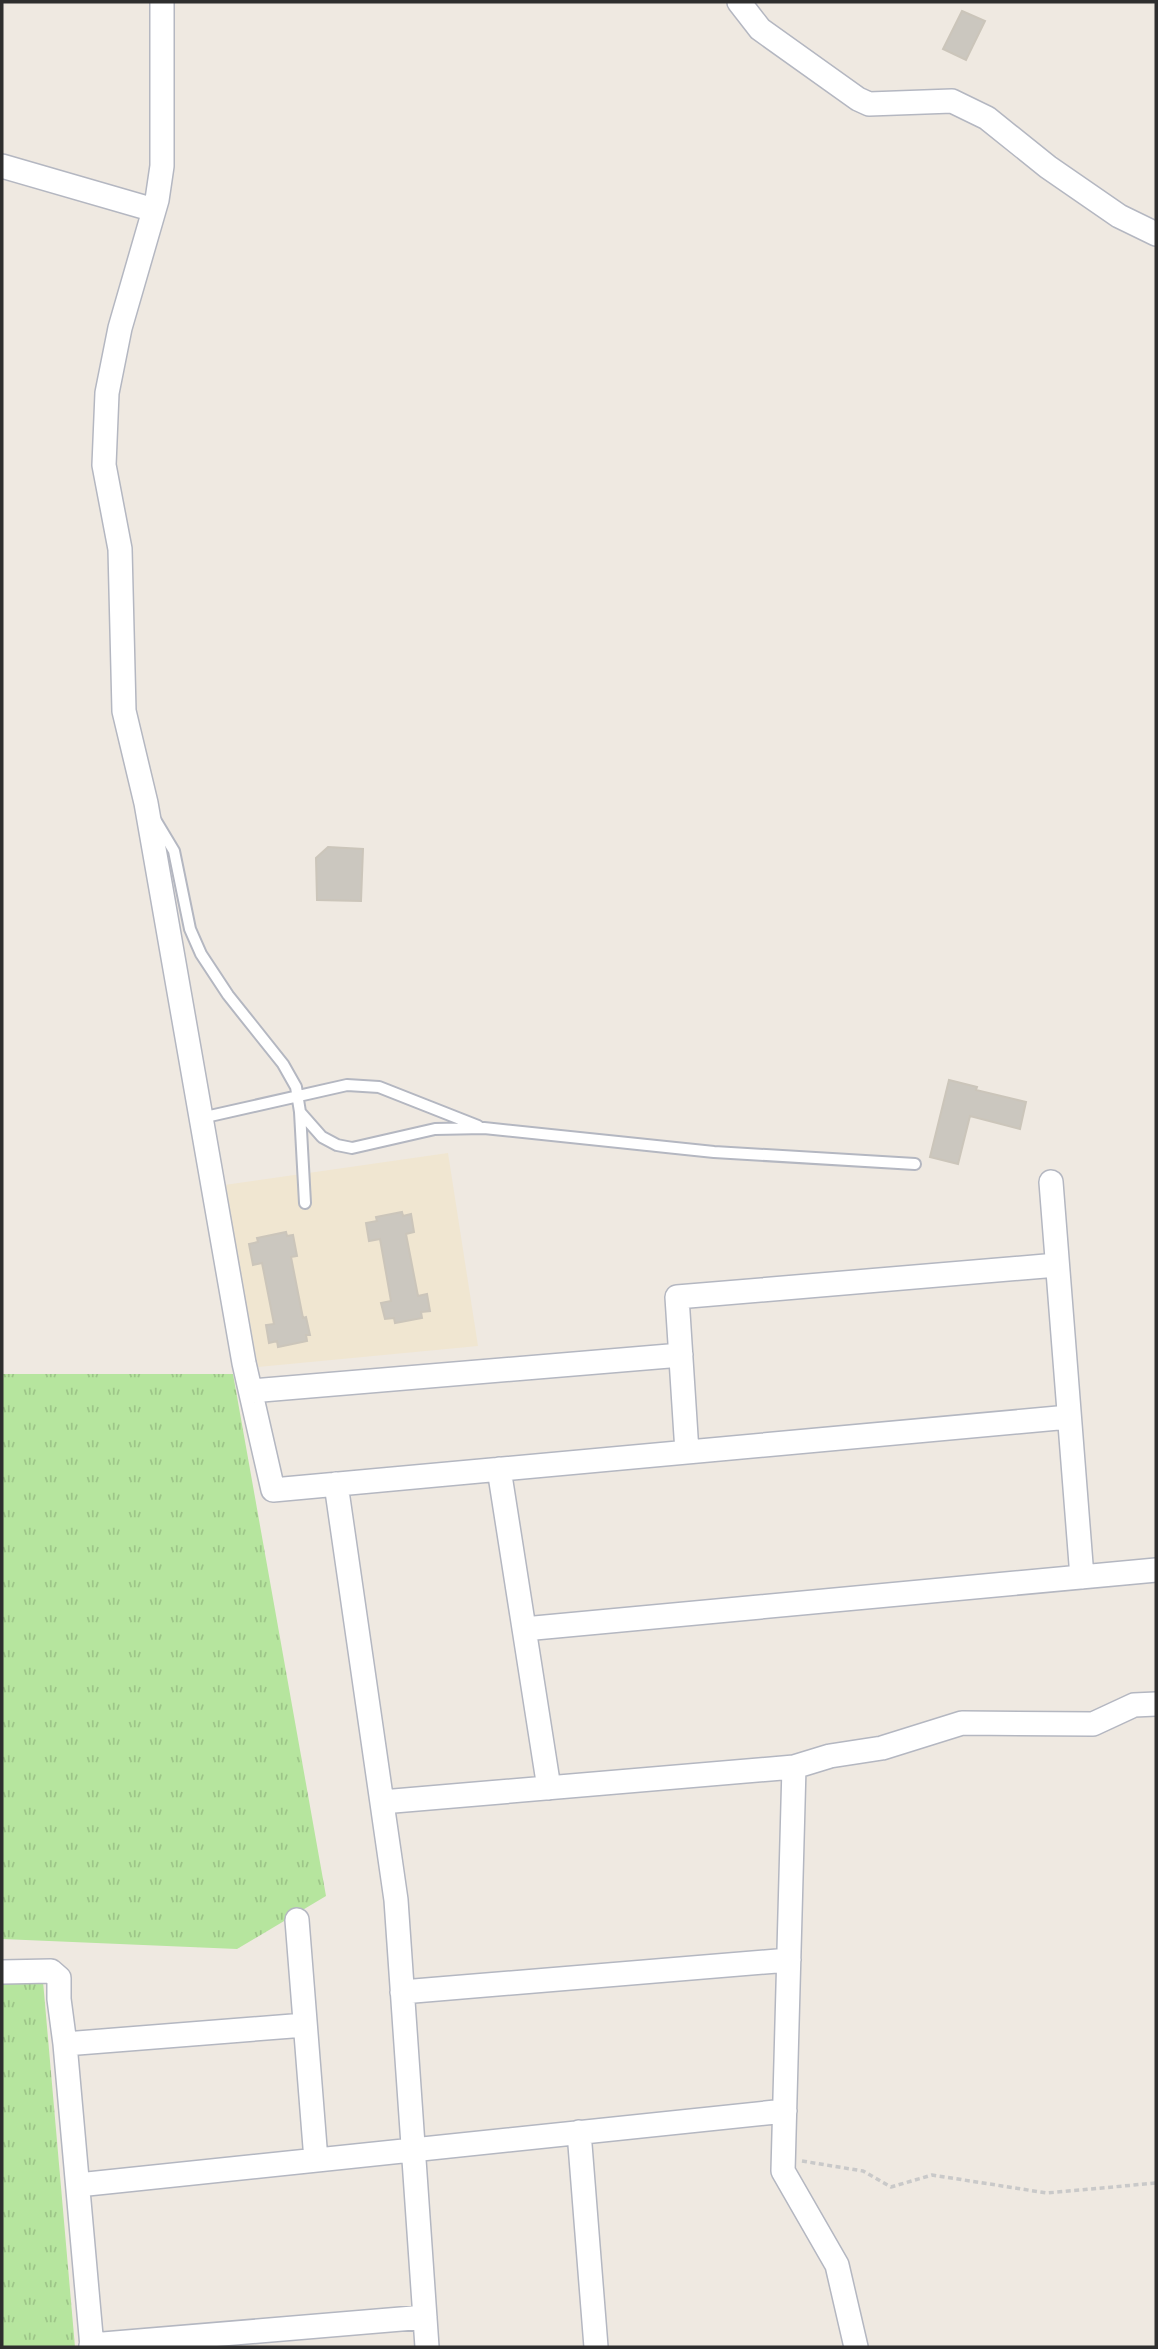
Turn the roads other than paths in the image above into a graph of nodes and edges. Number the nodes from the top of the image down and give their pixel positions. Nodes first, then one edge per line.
1 (162, 2) edge
2 (740, 2) edge
3 (2, 166) edge
4 (154, 210) junction
5 (1156, 234) edge
6 (146, 803) junction
7 (298, 1096) junction
8 (300, 1112) junction
9 (201, 1118) junction
10 (484, 1128) junction
11 (915, 1164) dead end
12 (1051, 1182) dead end
13 (305, 1203) dead end
14 (1058, 1265) junction
15 (681, 1355) junction
16 (251, 1391) junction
17 (1069, 1417) junction
18 (687, 1452) junction
19 (499, 1469) junction
20 (336, 1484) junction
21 (1156, 1570) edge
22 (1082, 1577) junction
23 (524, 1629) junction
24 (1156, 1704) edge
25 (794, 1767) junction
26 (549, 1787) junction
27 (382, 1802) junction
28 (297, 1920) dead end
29 (789, 1960) junction
30 (2, 1972) edge
31 (402, 1992) junction
32 (305, 2025) junction
33 (65, 2044) junction
34 (785, 2111) junction
35 (579, 2132) junction
36 (414, 2150) junction
37 (316, 2160) junction
38 (78, 2185) junction
39 (425, 2317) junction
40 (91, 2346) edge
41 (427, 2347) edge
42 (596, 2347) edge
43 (856, 2347) edge

1 - 4 street
2 - 5 street
3 - 4 street
4 - 6 street
6 - 7 lane
6 - 9 street
7 - 8 lane
7 - 9 lane
7 - 10 lane
8 - 10 lane
8 - 13 lane
9 - 16 street
10 - 11 lane
12 - 14 street
14 - 15 street
14 - 17 street
15 - 16 street
15 - 18 street
16 - 20 street
17 - 18 street
17 - 22 street
18 - 19 street
19 - 20 street
19 - 23 street
20 - 27 street
21 - 22 street
22 - 23 street
23 - 26 street
24 - 25 street
25 - 26 street
25 - 29 street
26 - 27 street
27 - 31 street
28 - 32 street
29 - 31 street
29 - 34 street
30 - 33 street
31 - 36 street
32 - 33 street
32 - 37 street
33 - 38 street
34 - 35 street
34 - 43 street
35 - 36 street
35 - 42 street
36 - 37 street
36 - 39 street
37 - 38 street
38 - 40 street
39 - 40 street
39 - 41 street

